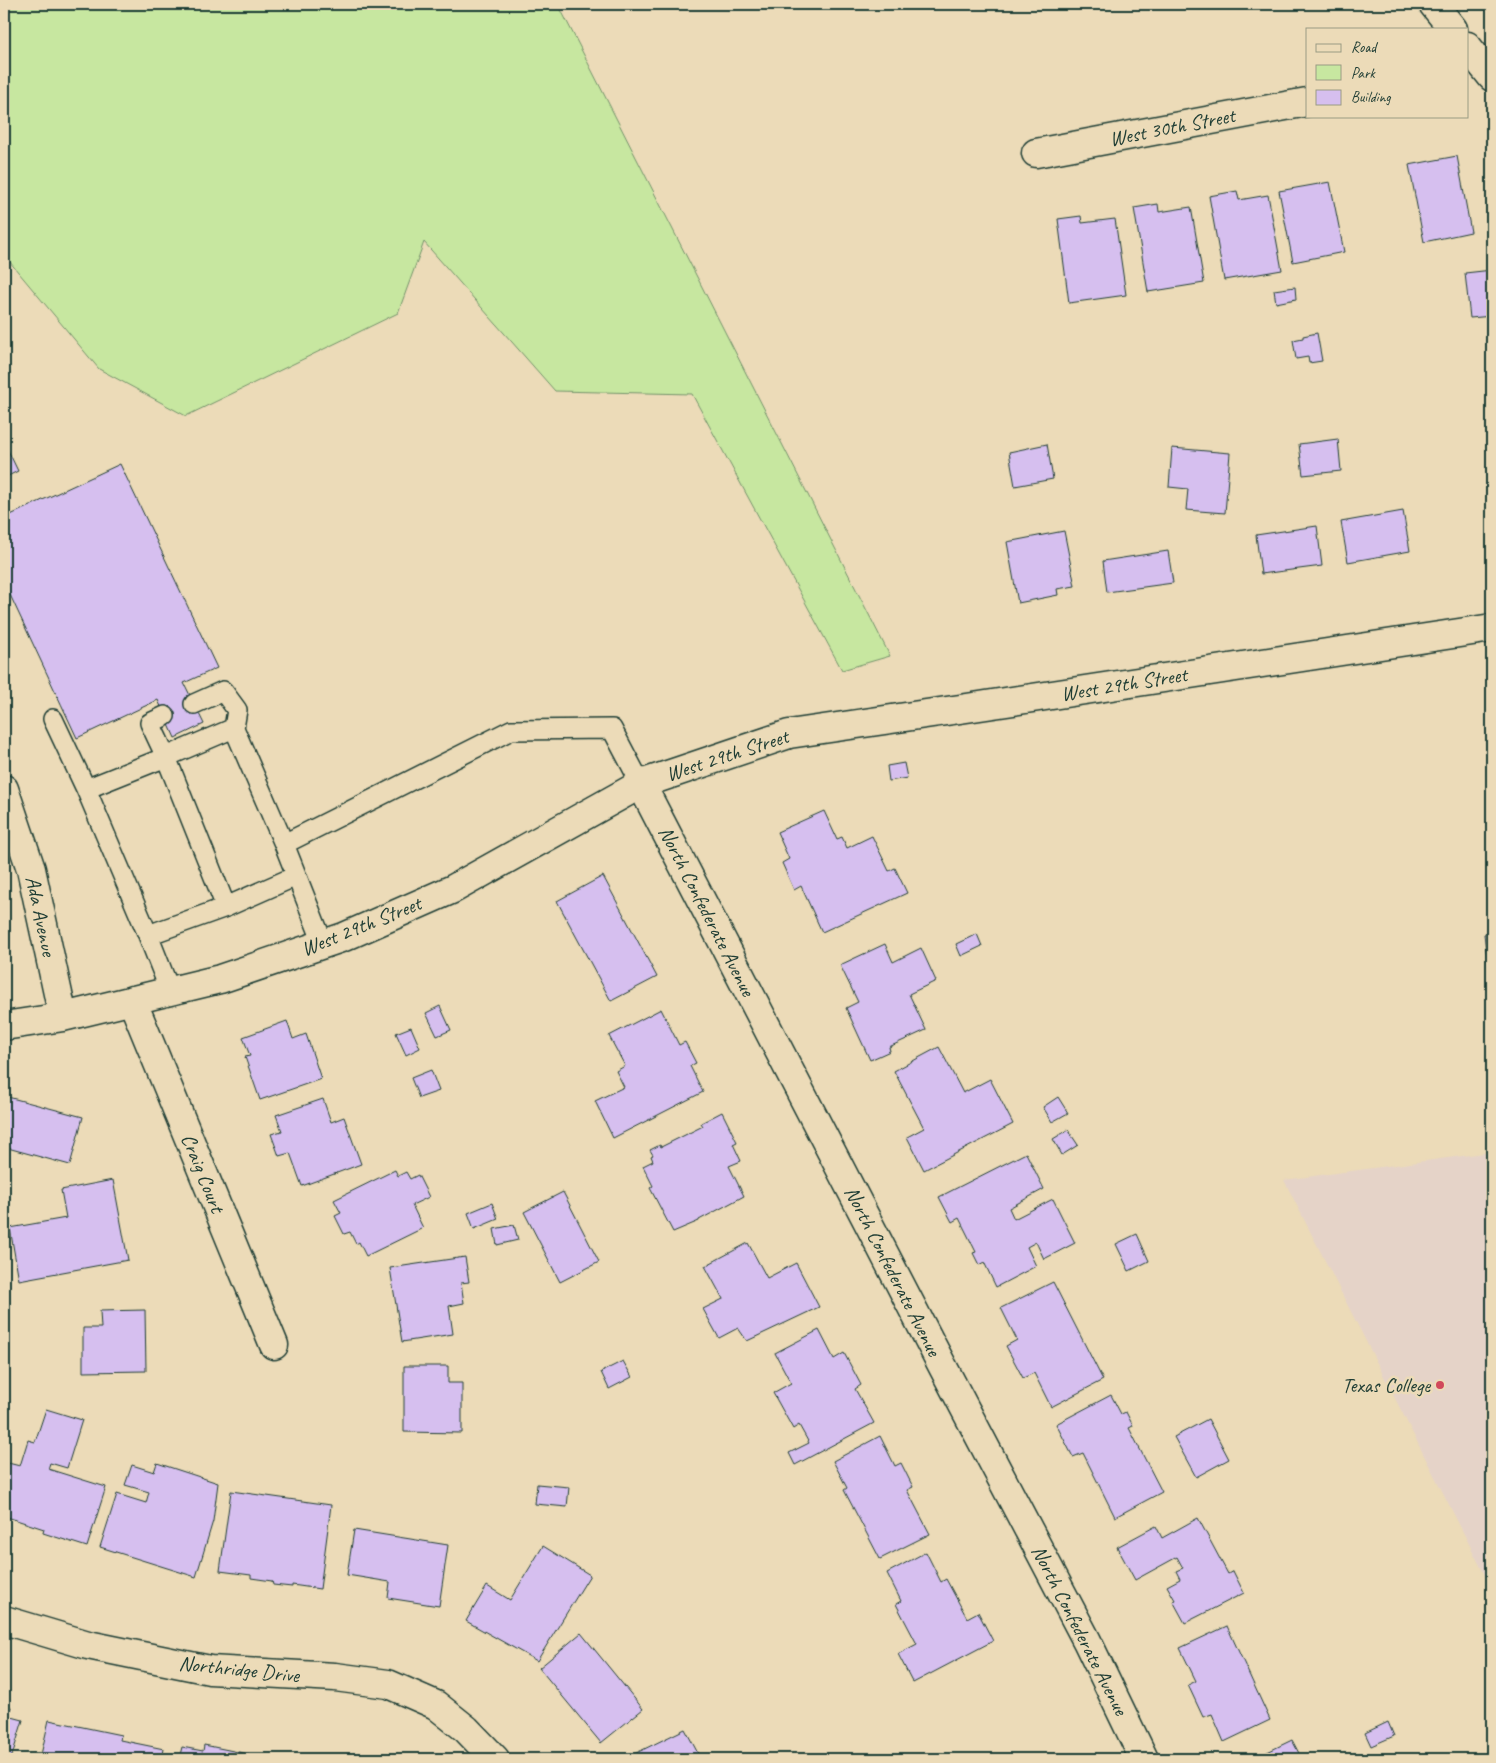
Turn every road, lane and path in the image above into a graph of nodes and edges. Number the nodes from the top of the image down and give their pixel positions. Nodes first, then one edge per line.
1 (1433, 4) edge
2 (1453, 28) edge
3 (1306, 102) edge
4 (1036, 153) dead end
5 (1492, 628) edge
6 (194, 704) dead end
7 (165, 716) dead end
8 (53, 719) dead end
9 (234, 728) junction
10 (166, 758) junction
11 (641, 784) junction
12 (4, 789) edge
13 (86, 789) junction
14 (284, 844) junction
15 (296, 876) junction
16 (226, 907) junction
17 (148, 935) junction
18 (323, 943) junction
19 (170, 991) junction
20 (132, 1000) junction
21 (63, 1017) junction
22 (4, 1026) edge
23 (274, 1345) dead end
24 (4, 1620) edge
25 (495, 1759) edge
26 (1144, 1759) edge

1 - 2 street
3 - 4 street, West 30th Street
5 - 11 street, West 29th Street
6 - 9 lane
7 - 10 lane
8 - 13 lane
9 - 10 lane
9 - 14 lane
10 - 13 lane
10 - 16 lane
11 - 14 lane
11 - 18 street, West 29th Street
11 - 26 street, North Confederate Avenue
12 - 21 street, Ada Avenue
13 - 17 lane
14 - 15 lane
15 - 16 lane
15 - 18 lane
16 - 17 lane
17 - 19 lane
18 - 19 street, West 29th Street
19 - 20 street, West 29th Street
20 - 21 street, West 29th Street
20 - 23 street, Craig Court
21 - 22 street, West 29th Street
24 - 25 street, Northridge Drive

